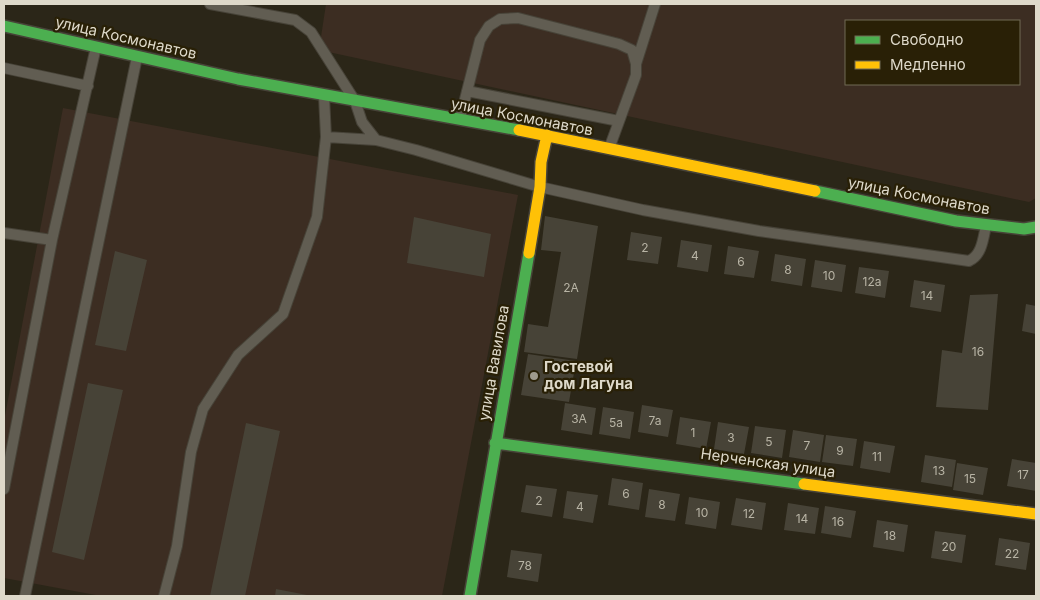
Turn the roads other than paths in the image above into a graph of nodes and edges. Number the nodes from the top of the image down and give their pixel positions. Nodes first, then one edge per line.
1 (210, 4) edge
2 (655, 4) edge
3 (4, 26) edge
4 (96, 47) junction
5 (137, 56) junction
6 (636, 64) junction
7 (4, 68) edge
8 (88, 86) junction
9 (467, 91) junction
10 (324, 95) junction
11 (355, 101) junction
12 (459, 120) junction
13 (619, 121) junction
14 (547, 136) junction
15 (326, 137) junction
16 (376, 140) junction
17 (610, 149) junction
18 (540, 187) junction
19 (986, 225) junction
20 (1036, 227) edge
21 (4, 234) edge
22 (52, 240) junction
23 (495, 442) junction
24 (4, 489) edge
25 (1036, 514) edge
26 (25, 596) edge
27 (164, 596) edge
28 (470, 596) edge

1 - 11 lane
2 - 6 lane
3 - 4 street, улица Космонавтов
4 - 5 street, улица Космонавтов
4 - 8 lane
5 - 10 street, улица Космонавтов
5 - 26 lane
6 - 9 lane
6 - 13 lane
7 - 8 lane
8 - 22 lane
9 - 12 lane
9 - 13 lane
10 - 11 street, улица Космонавтов
10 - 15 lane
11 - 12 street, улица Космонавтов
11 - 16 lane
12 - 14 street, улица Космонавтов
13 - 17 lane
14 - 17 street, улица Космонавтов
14 - 18 street, улица Вавилова
15 - 16 lane
15 - 27 lane
16 - 18 lane
17 - 19 street, улица Космонавтов
18 - 19 lane
18 - 23 street, улица Вавилова
19 - 20 street, улица Космонавтов
21 - 22 lane
22 - 24 lane
23 - 25 street, Нерченская улица
23 - 28 street, улица Вавилова

